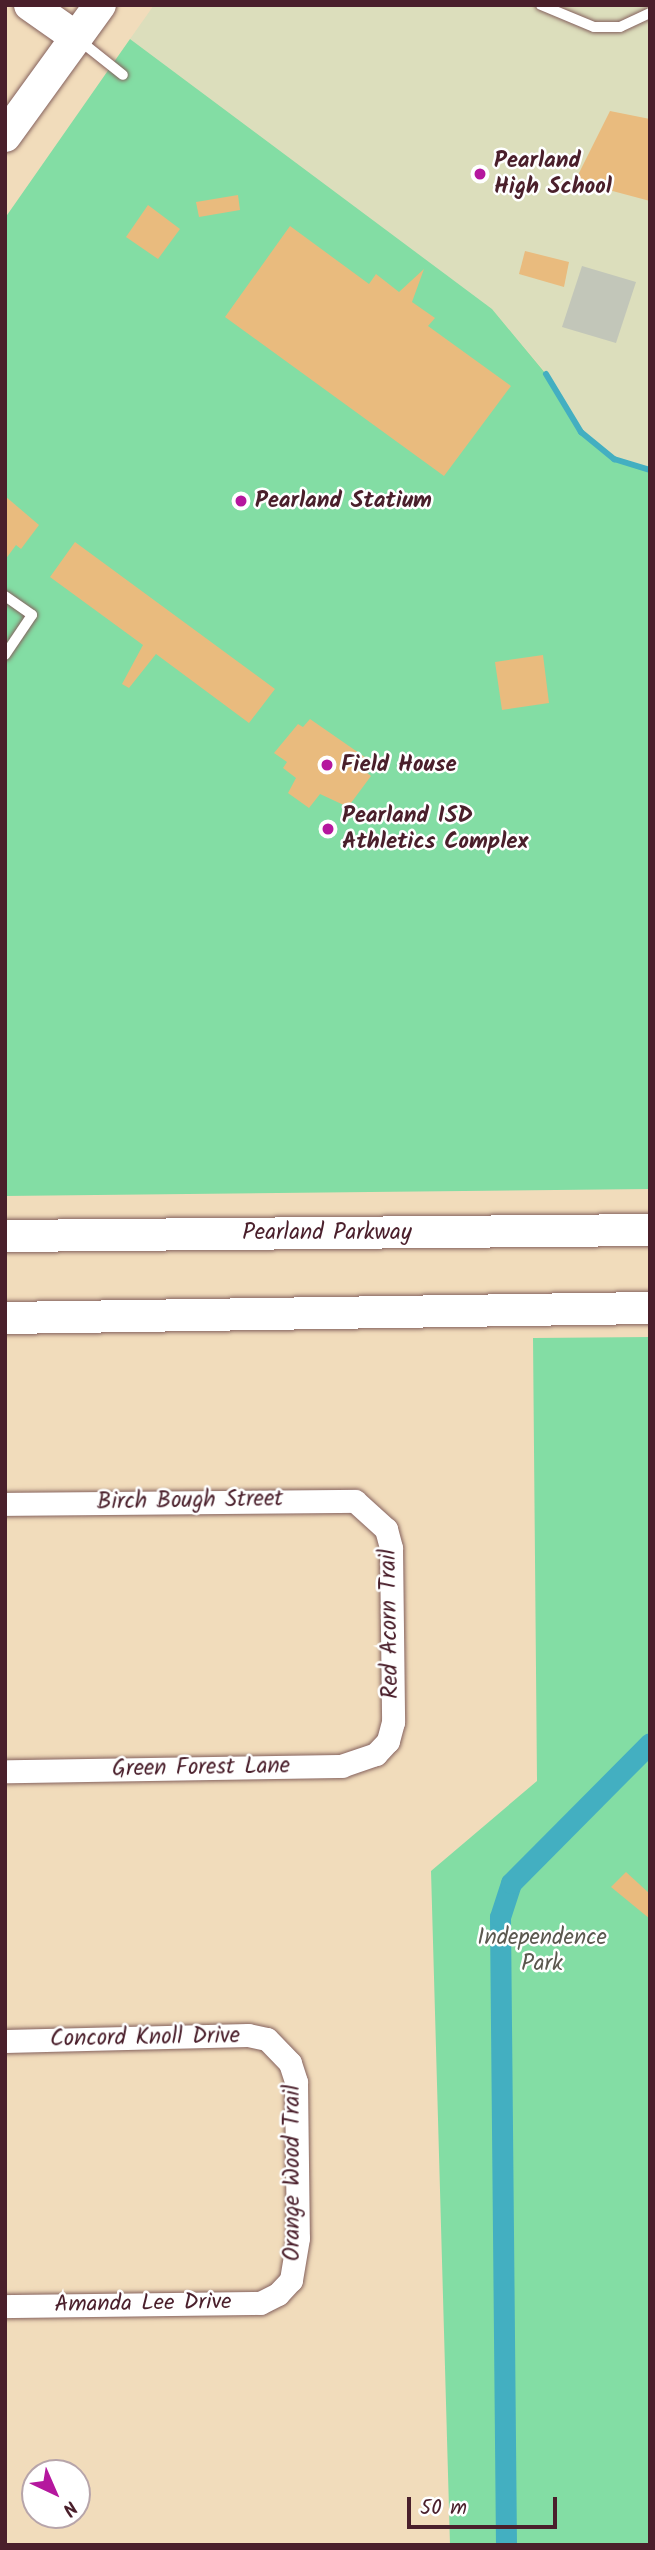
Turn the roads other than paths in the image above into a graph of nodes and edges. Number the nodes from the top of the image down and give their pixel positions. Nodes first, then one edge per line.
1 (30, 5) edge
2 (100, 5) edge
3 (541, 5) edge
4 (650, 13) edge
5 (77, 38) junction
6 (123, 75) dead end
7 (5, 136) edge
8 (5, 596) edge
9 (5, 655) edge
10 (650, 1230) edge
11 (5, 1236) edge
12 (650, 1308) edge
13 (5, 1318) edge
14 (5, 1504) edge
15 (372, 1512) joint
16 (388, 1741) joint
17 (5, 1771) edge
18 (5, 2041) edge
19 (281, 2050) joint
20 (278, 2294) joint
21 (5, 2306) edge

1 - 5 main road
2 - 5 main road
3 - 4 lane
5 - 6 lane
5 - 7 main road
8 - 9 lane
10 - 11 main road, Pearland Parkway
12 - 13 main road
14 - 15 street, Birch Bough Street
15 - 16 street, Red Acorn Trail
16 - 17 street, Green Forest Lane
18 - 19 street, Concord Knoll Drive
19 - 20 street, Orange Wood Trail
20 - 21 street, Amanda Lee Drive

